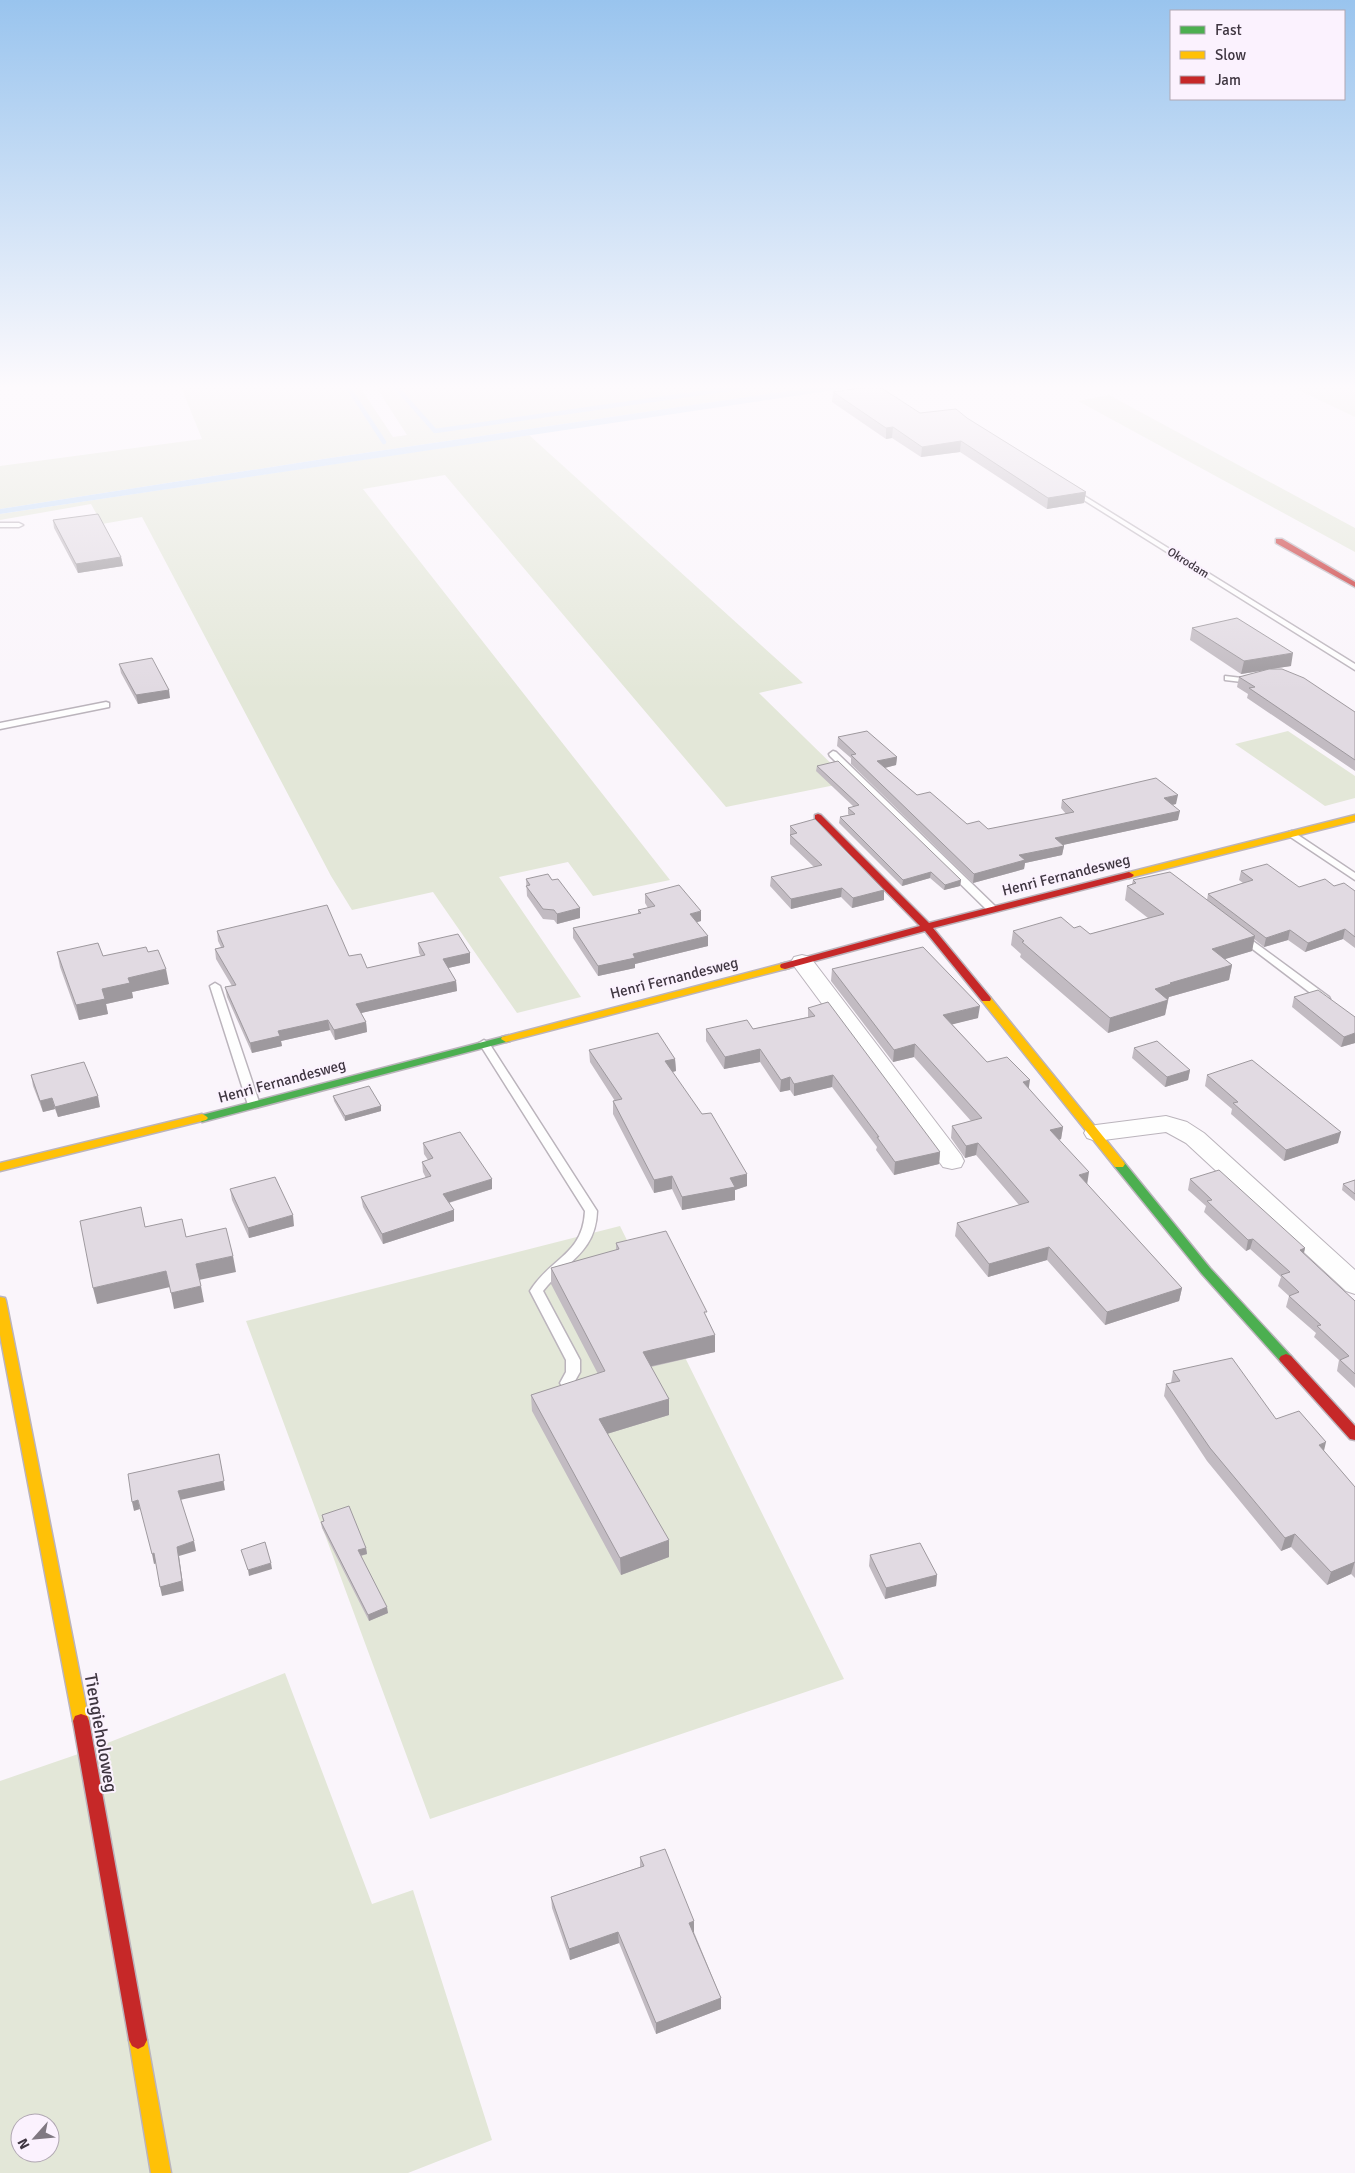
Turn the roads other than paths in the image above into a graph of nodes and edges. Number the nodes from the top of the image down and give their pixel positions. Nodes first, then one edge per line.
1 (1069, 488) edge
2 (0, 525) edge
3 (19, 525) dead end
4 (1279, 541) dead end
5 (1355, 585) edge
6 (1355, 668) edge
7 (1257, 677) edge
8 (1228, 678) dead end
9 (106, 705) dead end
10 (0, 726) edge
11 (833, 754) dead end
12 (818, 817) dead end
13 (1355, 818) edge
14 (1292, 834) junction
15 (1153, 869) junction
16 (1355, 877) edge
17 (1169, 880) edge
18 (992, 909) junction
19 (927, 927) junction
20 (1231, 928) edge
21 (802, 962) junction
22 (216, 986) dead end
23 (1332, 1004) edge
24 (484, 1043) junction
25 (254, 1105) junction
26 (1096, 1133) junction
27 (952, 1161) dead end
28 (0, 1167) edge
29 (1355, 1285) edge
30 (0, 1301) edge
31 (567, 1383) edge
32 (1355, 1435) edge
33 (162, 2173) edge

1 - 6 lane, Okrodam
2 - 3 lane
4 - 5 street
7 - 8 lane
9 - 10 lane
11 - 18 lane
12 - 19 street
13 - 14 street, Henri Fernandesweg
14 - 15 street, Henri Fernandesweg
14 - 16 lane
15 - 17 lane
15 - 18 street, Henri Fernandesweg
18 - 19 street, Henri Fernandesweg
19 - 21 street, Henri Fernandesweg
19 - 26 street
20 - 23 lane
21 - 24 street, Henri Fernandesweg
21 - 27 street
22 - 25 lane
24 - 25 street, Henri Fernandesweg
24 - 31 lane
25 - 28 street, Henri Fernandesweg
26 - 29 street
26 - 32 street
30 - 33 street, Tiengieholoweg

